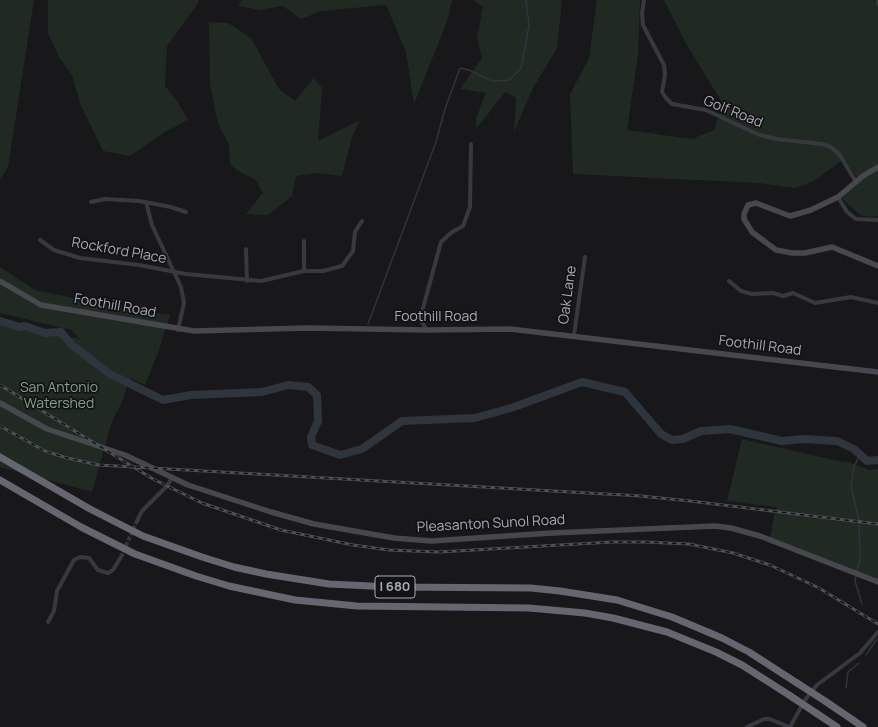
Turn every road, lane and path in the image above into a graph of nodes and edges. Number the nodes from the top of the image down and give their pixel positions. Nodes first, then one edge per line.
1 (644, 0) edge
2 (878, 0) edge
3 (878, 4) edge
4 (471, 144) dead end
5 (878, 167) edge
6 (856, 182) junction
7 (838, 197) junction
8 (91, 202) dead end
9 (146, 202) junction
10 (186, 212) dead end
11 (878, 220) edge
12 (362, 221) dead end
13 (40, 240) dead end
14 (304, 241) dead end
15 (246, 250) dead end
16 (584, 257) dead end
17 (878, 266) edge
18 (304, 271) junction
19 (174, 272) junction
20 (0, 281) edge
21 (247, 281) junction
22 (729, 281) dead end
23 (878, 303) edge
24 (178, 330) junction
25 (426, 330) junction
26 (574, 335) junction
27 (878, 372) edge
28 (0, 403) edge
29 (0, 458) edge
30 (172, 478) junction
31 (0, 480) edge
32 (137, 521) tunnel mouth
33 (121, 557) tunnel mouth
34 (878, 582) edge
35 (48, 622) dead end
36 (878, 632) edge
37 (816, 713) junction
38 (747, 727) edge
39 (790, 727) edge
40 (830, 727) edge
41 (837, 727) edge
42 (863, 727) edge

1 - 6 street, Golf Road
2 - 3 street
4 - 25 street
5 - 6 street
6 - 7 street
7 - 11 street
7 - 17 street
8 - 9 street
9 - 10 street
9 - 19 street
12 - 18 street, Rockford Place
13 - 19 street, Rockford Place
14 - 18 street
15 - 21 street
16 - 26 street, Oak Lane
18 - 21 street, Rockford Place
19 - 21 street, Rockford Place
19 - 24 street
20 - 24 street, Foothill Road
22 - 23 street
24 - 25 street, Foothill Road
25 - 26 street, Foothill Road
26 - 27 street, Foothill Road
28 - 30 street, Pleasanton Sunol Road
29 - 42 highway, I 680, bridge
30 - 32 street
30 - 34 street, Pleasanton Sunol Road
31 - 37 highway, I 680, bridge
33 - 35 street
36 - 39 street
37 - 40 highway
37 - 41 highway, I 680
38 - 39 street

